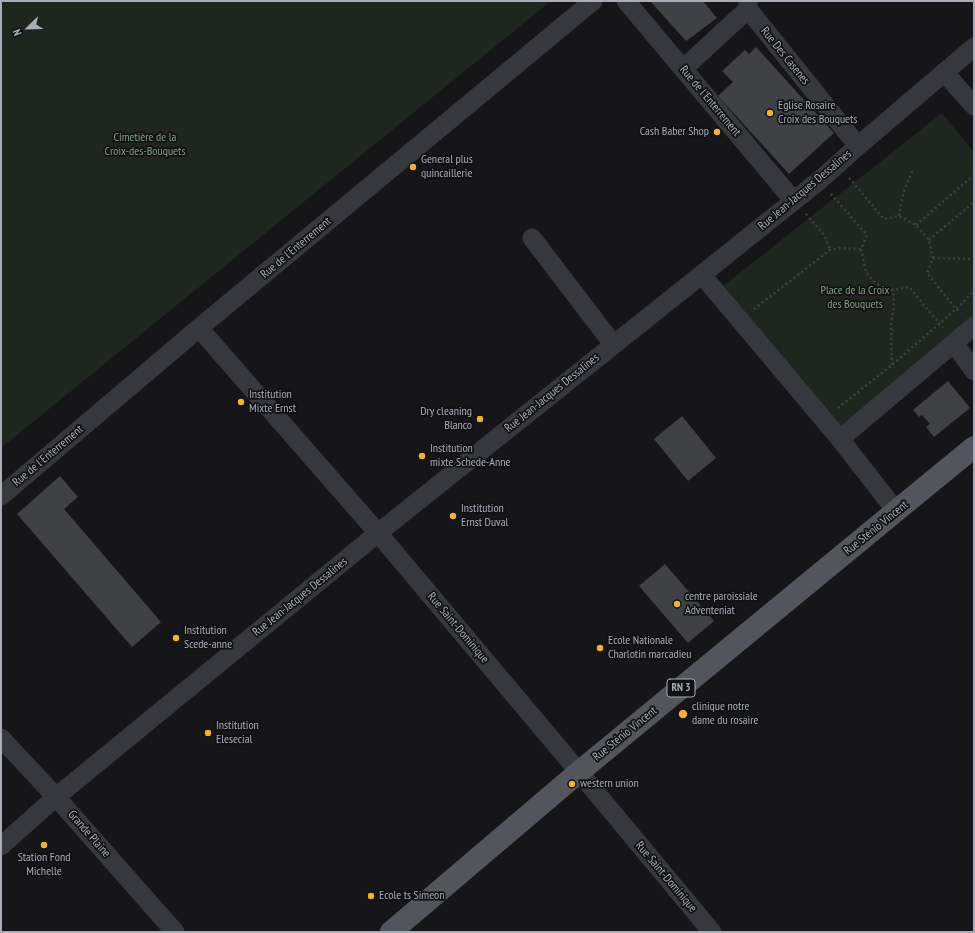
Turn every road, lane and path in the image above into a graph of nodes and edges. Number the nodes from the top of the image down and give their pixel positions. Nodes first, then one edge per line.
1 (593, 1) edge
2 (626, 1) edge
3 (748, 5) edge
4 (974, 47) edge
5 (683, 69) junction
6 (944, 72) junction
7 (974, 106) edge
8 (858, 146) junction
9 (837, 164) junction
10 (913, 169) dead end
11 (974, 175) edge
12 (820, 180) junction
13 (794, 200) junction
14 (974, 202) edge
15 (899, 216) junction
16 (916, 225) junction
17 (532, 238) dead end
18 (929, 240) junction
19 (860, 249) junction
20 (830, 250) junction
21 (933, 258) junction
22 (974, 259) edge
23 (702, 275) junction
24 (893, 290) junction
25 (974, 291) edge
26 (956, 308) junction
27 (740, 320) junction
28 (968, 320) edge
29 (940, 323) junction
30 (199, 328) junction
31 (954, 343) junction
32 (614, 344) junction
33 (892, 365) junction
34 (974, 371) edge
35 (823, 420) junction
36 (840, 439) junction
37 (974, 446) edge
38 (1, 496) edge
39 (896, 512) junction
40 (378, 533) junction
41 (1, 738) edge
42 (579, 772) junction
43 (56, 797) junction
44 (1, 846) edge
45 (175, 932) edge
46 (391, 932) edge
47 (712, 932) edge

1 - 30 street, Rue de l'Enterrement
2 - 5 street, Rue de l'Enterrement
3 - 5 street
3 - 8 street, Rue Des Casenes
4 - 6 street, Rue Jean-Jacques Dessalines
5 - 13 street, Rue de l'Enterrement
6 - 7 street
6 - 8 street, Rue Jean-Jacques Dessalines
8 - 9 street, Rue Jean-Jacques Dessalines
9 - 12 street, Rue Jean-Jacques Dessalines
9 - 15 path
10 - 15 path
11 - 16 path
12 - 13 street, Rue Jean-Jacques Dessalines
12 - 19 path
13 - 20 path
13 - 23 street, Rue Jean-Jacques Dessalines
14 - 18 path
15 - 16 path
16 - 18 path
17 - 32 street
18 - 21 path
19 - 20 path
19 - 24 path
20 - 27 path
21 - 22 path
21 - 26 path
23 - 27 street
23 - 32 street, Rue Jean-Jacques Dessalines
24 - 29 path
24 - 33 path
25 - 26 path
26 - 28 path
26 - 29 path
27 - 35 street
28 - 31 street
29 - 31 path
29 - 33 path
30 - 38 street, Rue de l'Enterrement
30 - 40 street, Rue Saint-Dominique
31 - 34 street
31 - 36 street
32 - 40 street, Rue Jean-Jacques Dessalines
33 - 35 path
35 - 36 street
36 - 39 street
37 - 39 main road, Rue Sténio Vincent / RN 3
39 - 42 main road, Rue Sténio Vincent / RN 3
40 - 42 street, Rue Saint-Dominique
40 - 43 street, Rue Jean-Jacques Dessalines
41 - 43 street, Grande Plaine
42 - 46 main road, Rue Sténio Vincent / RN 3
42 - 47 street, Rue Saint-Dominique
43 - 44 street, Rue Jean-Jacques Dessalines
43 - 45 street, Grande Plaine

